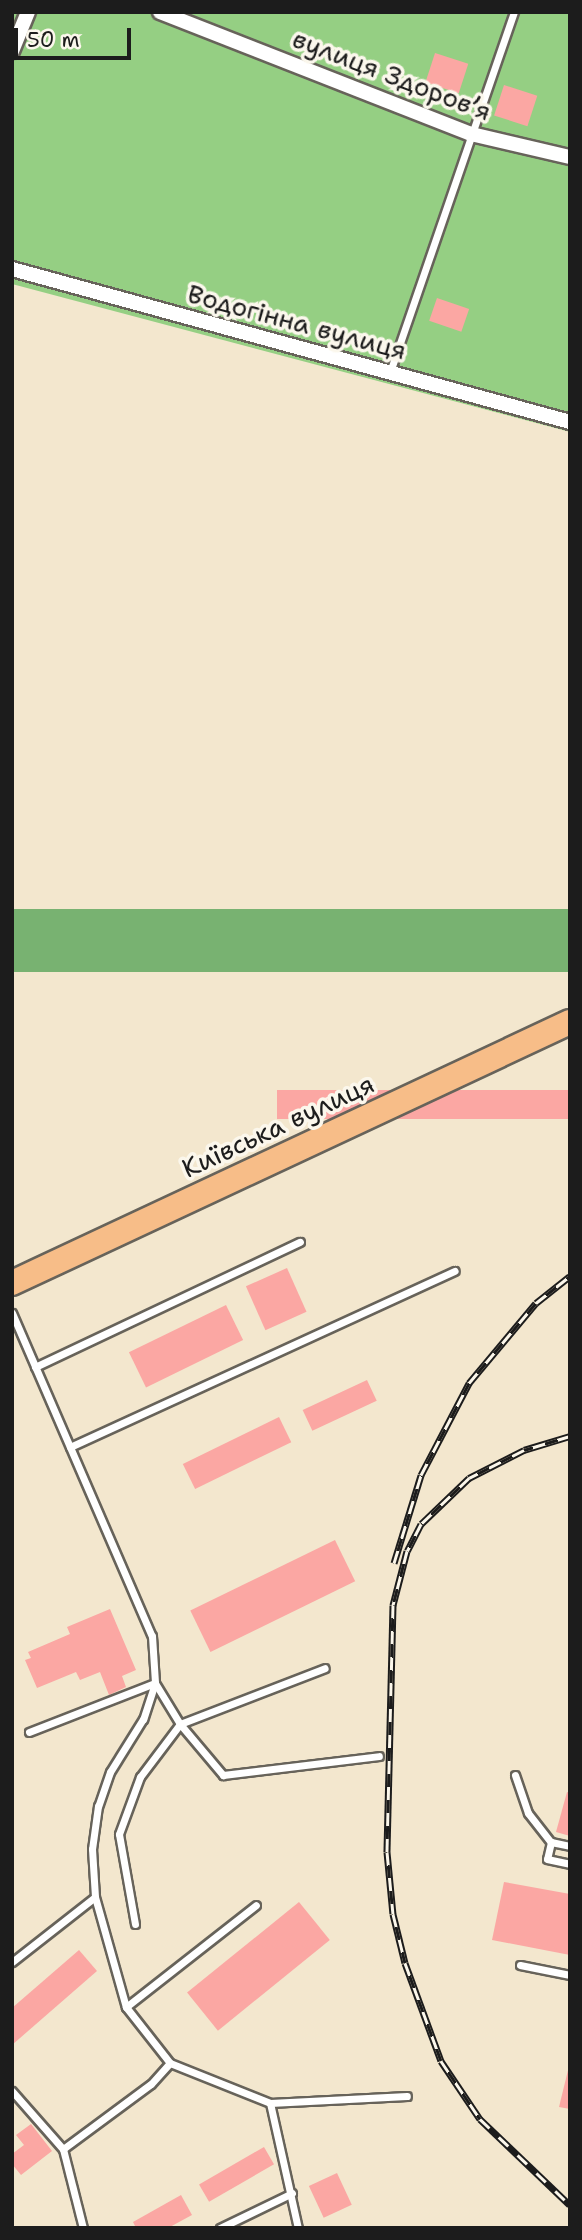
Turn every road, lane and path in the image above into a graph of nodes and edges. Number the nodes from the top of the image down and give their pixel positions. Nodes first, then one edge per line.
1 (28, 12) edge
2 (160, 12) edge
3 (514, 12) edge
4 (12, 51) edge
5 (471, 134) junction
6 (570, 158) edge
7 (12, 269) edge
8 (390, 373) junction
9 (570, 422) edge
10 (570, 1022) edge
11 (300, 1242) dead end
12 (455, 1271) dead end
13 (12, 1283) edge
14 (12, 1313) edge
15 (36, 1367) junction
16 (70, 1447) junction
17 (325, 1668) dead end
18 (155, 1684) junction
19 (180, 1724) junction
20 (29, 1732) dead end
21 (379, 1756) dead end
22 (515, 1775) dead end
23 (551, 1842) junction
24 (570, 1846) edge
25 (570, 1864) edge
26 (95, 1897) junction
27 (256, 1905) dead end
28 (135, 1924) dead end
29 (12, 1962) edge
30 (520, 1965) dead end
31 (570, 1975) edge
32 (126, 2007) junction
33 (170, 2063) junction
34 (12, 2091) edge
35 (407, 2096) dead end
36 (270, 2103) junction
37 (63, 2150) junction
38 (292, 2193) junction
39 (83, 2228) edge
40 (220, 2228) edge
41 (298, 2228) edge

1 - 4 street
2 - 5 street, вулиця Здоровʼя
3 - 5 lane
5 - 6 street, вулиця Здоровʼя
5 - 8 lane
7 - 8 street, Водогінна вулиця
8 - 9 street, Водогінна вулиця
10 - 13 highway, Київська вулиця
11 - 15 lane
12 - 16 lane
14 - 15 lane
15 - 16 lane
16 - 18 lane
17 - 19 lane
18 - 19 lane
18 - 20 lane
18 - 26 lane
19 - 21 lane
19 - 28 lane
22 - 23 lane
23 - 24 lane
23 - 25 lane
26 - 29 lane
26 - 32 lane
27 - 32 lane
30 - 31 lane
32 - 33 lane
33 - 36 lane
33 - 37 lane
34 - 37 lane
35 - 36 lane
36 - 38 lane
37 - 39 lane
38 - 40 lane
38 - 41 lane

